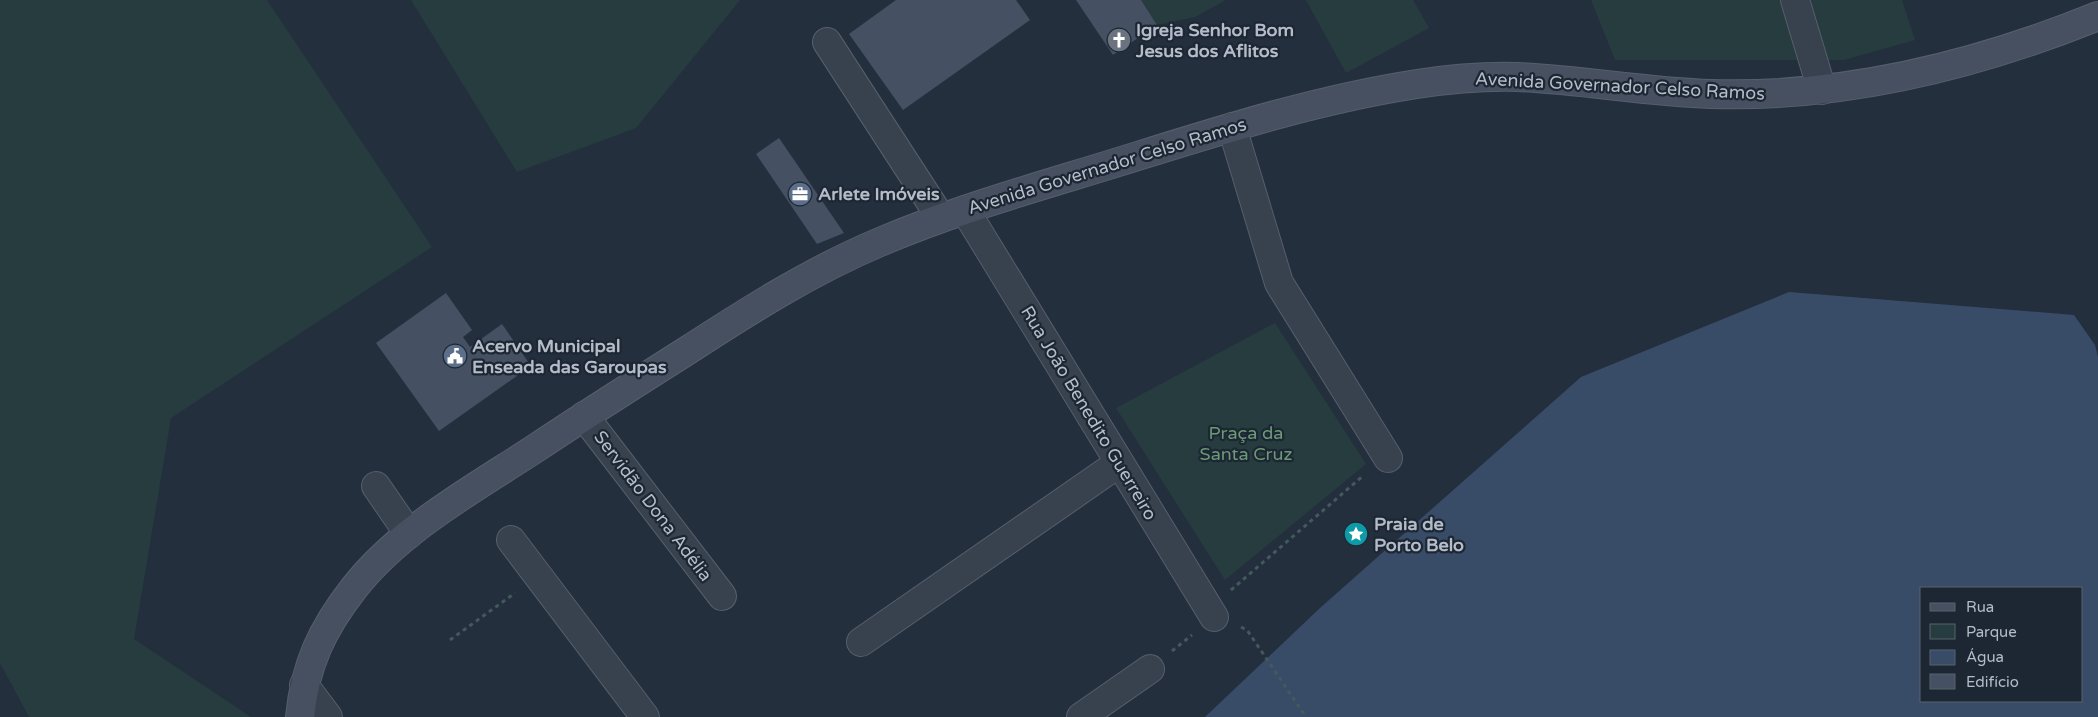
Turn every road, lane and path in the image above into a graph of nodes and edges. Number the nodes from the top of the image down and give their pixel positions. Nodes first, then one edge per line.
1 (1795, 0) edge
2 (2098, 16) edge
3 (827, 42) dead end
4 (1822, 90) junction
5 (1232, 127) junction
6 (953, 214) junction
7 (584, 416) junction
8 (1388, 458) joint
9 (1120, 463) junction
10 (376, 486) dead end
11 (410, 534) junction
12 (511, 540) dead end
13 (538, 576) junction
14 (722, 596) dead end
15 (1214, 617) junction
16 (1248, 630) dead end
17 (450, 640) dead end
18 (861, 642) dead end
19 (1150, 669) joint
20 (304, 685) junction
21 (300, 717) edge
22 (328, 717) edge
23 (645, 717) edge
24 (1081, 717) edge
25 (1306, 717) edge

1 - 4 street
2 - 4 main road, Avenida Governador Celso Ramos
3 - 6 street, Rua João Benedito Guerreiro
4 - 5 main road, Avenida Governador Celso Ramos
5 - 6 main road, Avenida Governador Celso Ramos
5 - 8 street
6 - 7 main road, Avenida Governador Celso Ramos
6 - 9 street, Rua João Benedito Guerreiro
7 - 11 main road, Avenida Governador Celso Ramos
7 - 14 street, Servidão Dona Adélia
8 - 15 path
9 - 15 street, Rua João Benedito Guerreiro
9 - 18 street
10 - 11 street
11 - 20 main road, Avenida Governador Celso Ramos
12 - 13 street
13 - 17 path
13 - 23 street
15 - 19 path
16 - 25 path
19 - 24 street
20 - 21 main road, Avenida Governador Celso Ramos
20 - 22 street

